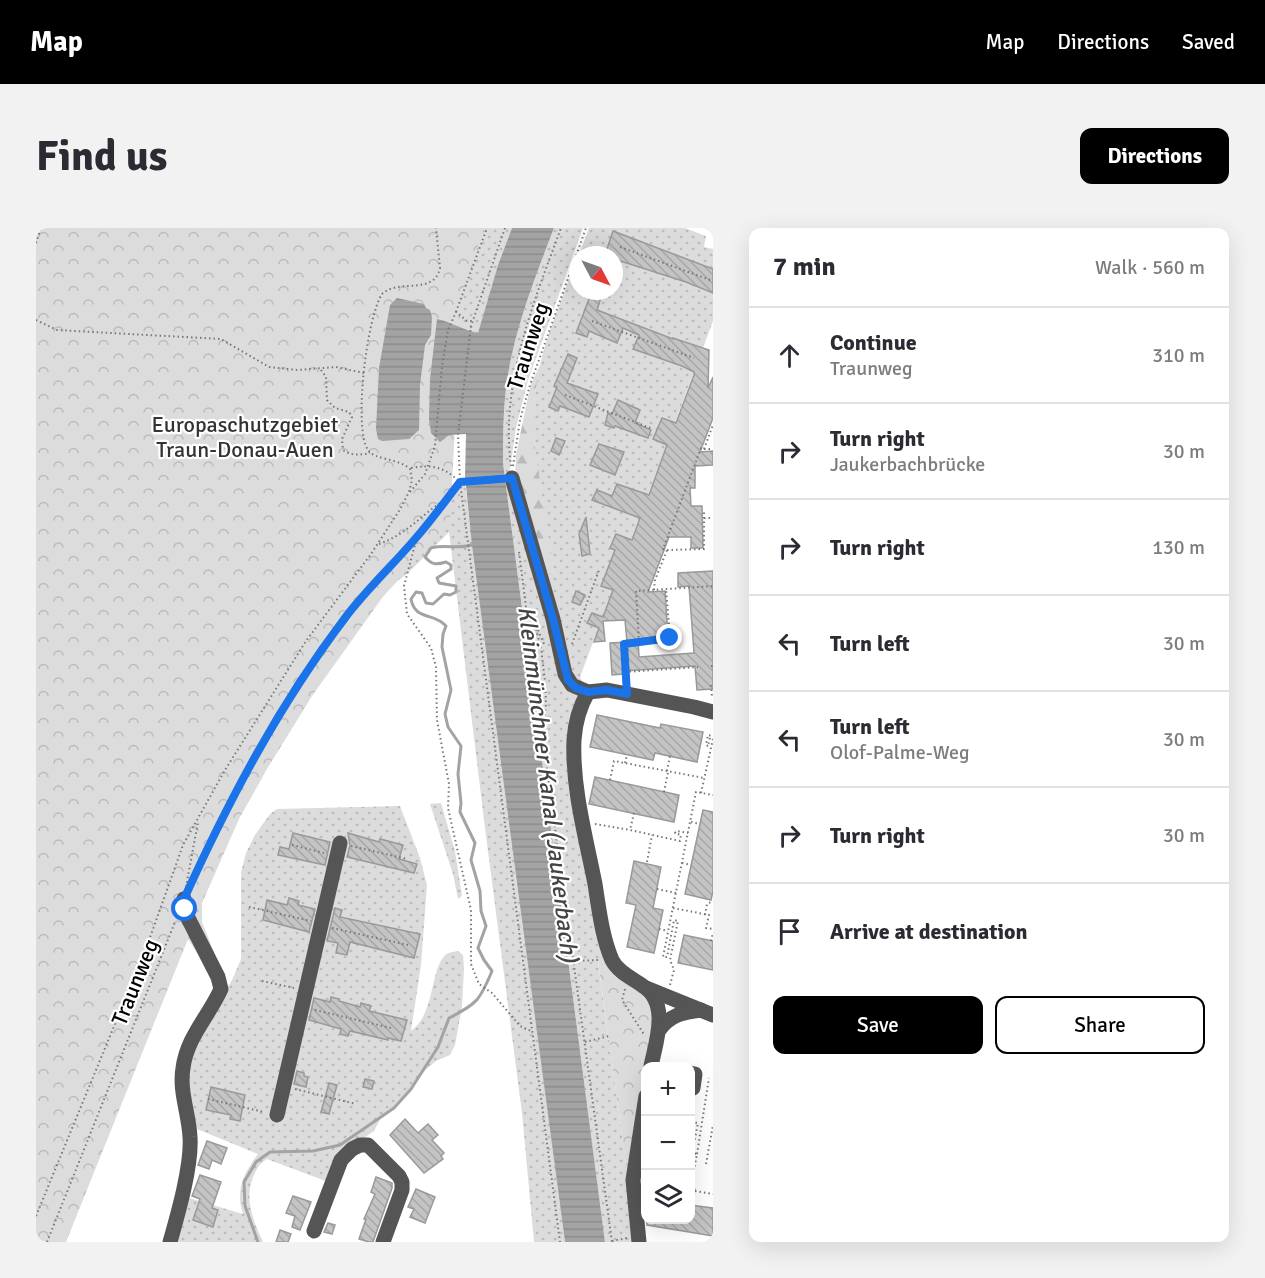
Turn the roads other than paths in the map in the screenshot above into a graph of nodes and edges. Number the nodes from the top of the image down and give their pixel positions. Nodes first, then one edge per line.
1 (512, 478) road end
2 (588, 692) junction
3 (713, 712) edge
4 (338, 849) road end
5 (184, 899) road end
6 (646, 988) junction
7 (707, 1013) edge
8 (659, 1030) junction
9 (655, 1062) edge
10 (277, 1115) road end
11 (642, 1116) edge
12 (314, 1231) dead end
13 (170, 1242) edge
14 (383, 1242) edge
15 (639, 1242) edge

1 - 2 street
2 - 3 street
2 - 6 street
4 - 10 street
5 - 13 street
6 - 7 street
6 - 8 street
7 - 8 street
8 - 9 street
11 - 15 street
12 - 14 street

